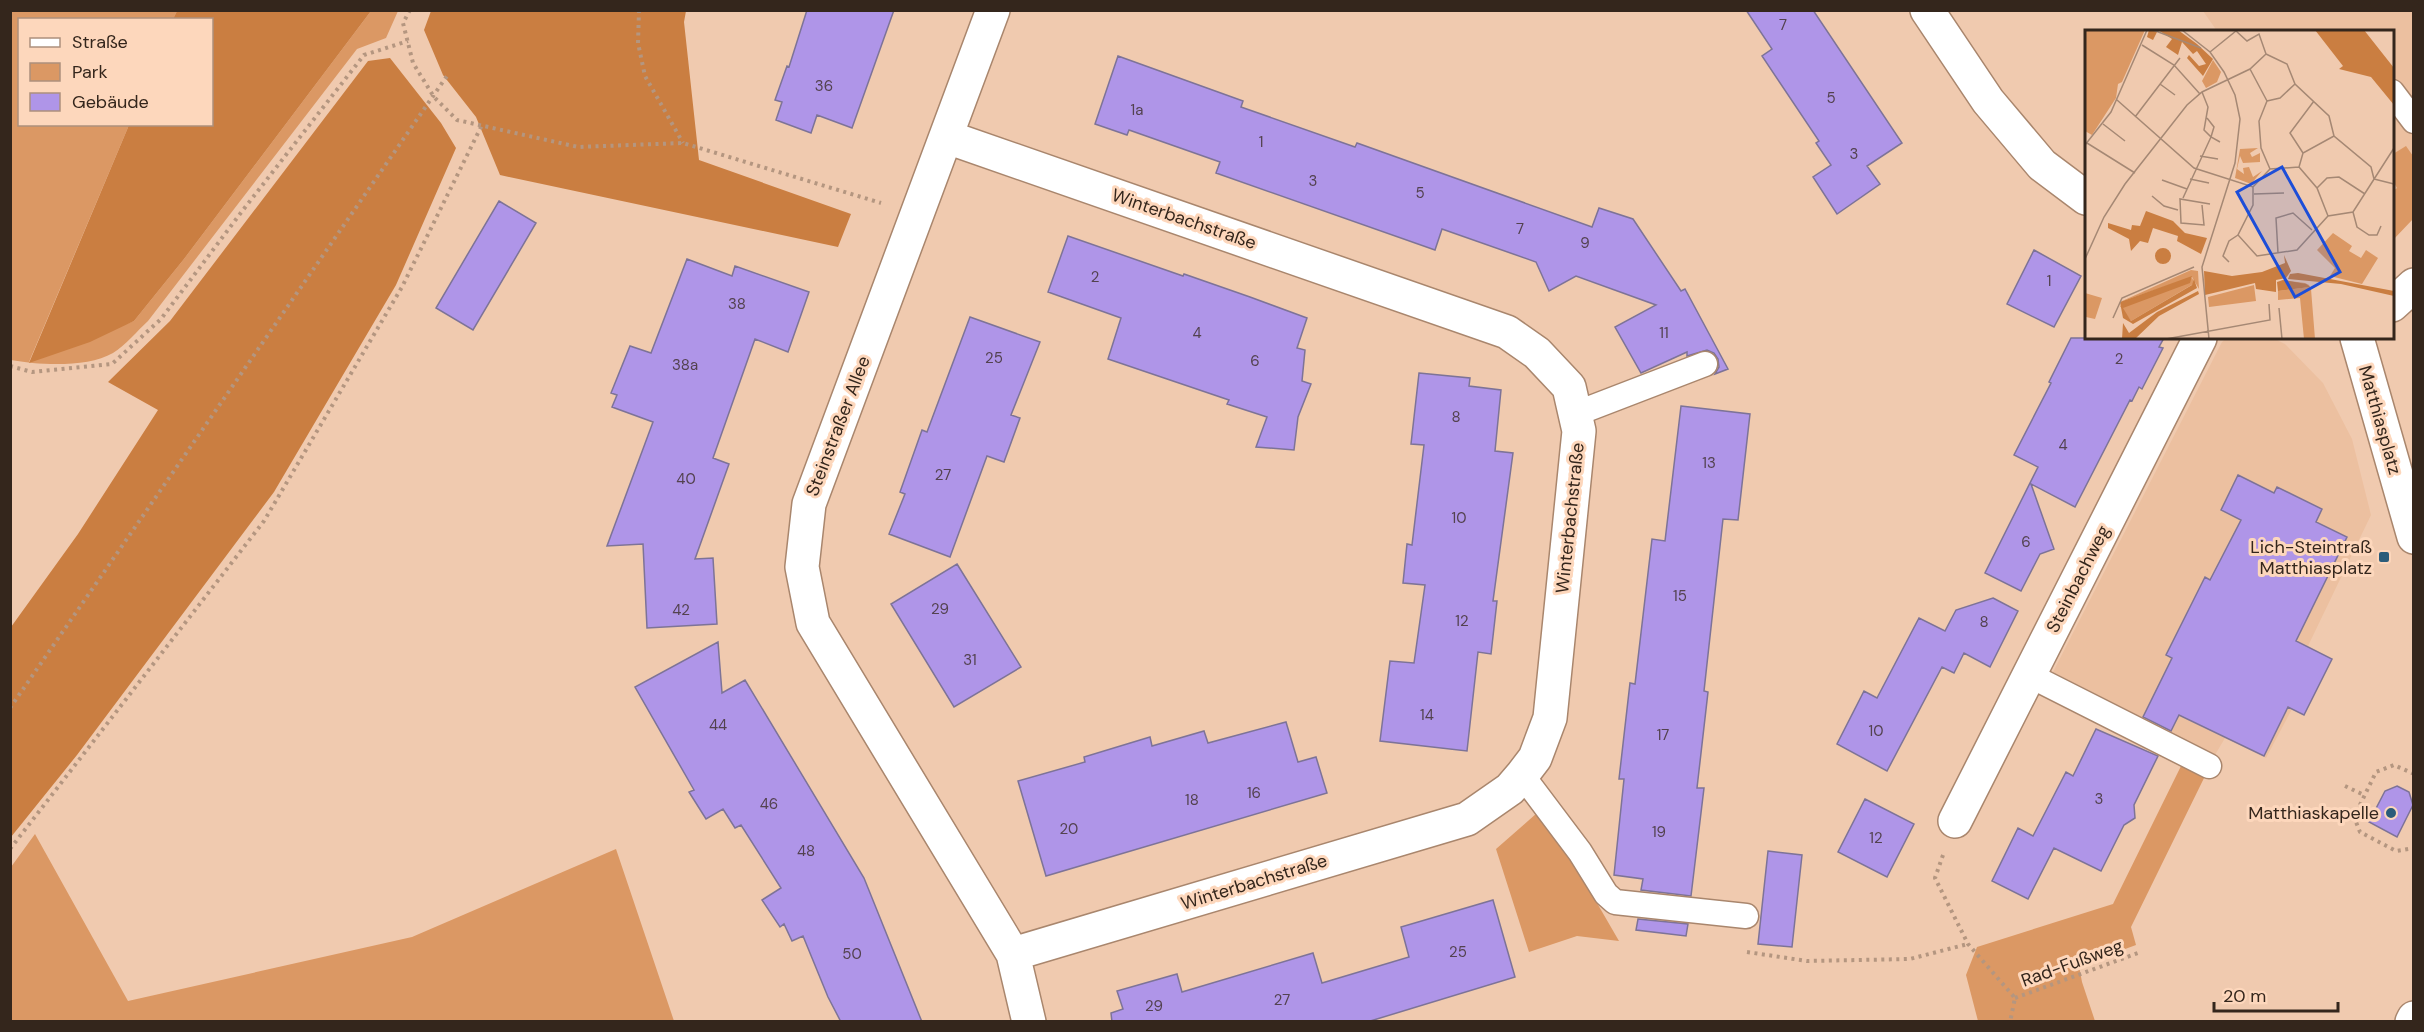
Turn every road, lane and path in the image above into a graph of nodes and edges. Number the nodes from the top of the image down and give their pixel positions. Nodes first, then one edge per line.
1 (410, 10) edge
2 (639, 10) edge
3 (993, 10) edge
4 (1927, 10) edge
5 (408, 41) junction
6 (449, 73) dead end
7 (2394, 95) edge
8 (434, 97) junction
9 (2414, 120) edge
10 (482, 125) junction
11 (947, 137) junction
12 (683, 143) junction
13 (2085, 197) edge
14 (918, 214) junction
15 (2414, 285) edge
16 (2394, 303) edge
17 (2199, 339) edge
18 (2356, 339) edge
19 (1705, 364) dead end
20 (10, 366) edge
21 (1575, 414) junction
22 (2414, 537) edge
23 (2030, 675) junction
24 (10, 708) edge
25 (2210, 766) dead end
26 (2414, 774) edge
27 (1522, 775) junction
28 (2345, 786) dead end
29 (2364, 795) junction
30 (1956, 821) joint
31 (2414, 848) edge
32 (10, 849) edge
33 (1746, 916) dead end
34 (2138, 953) dead end
35 (1013, 954) junction
36 (2015, 998) junction
37 (1029, 1022) edge
38 (2010, 1022) edge

1 - 5 path
2 - 12 path
3 - 11 street, Steinstraßer Allee
4 - 13 street
5 - 8 path
5 - 20 path
6 - 8 path
7 - 9 lane
8 - 10 path
8 - 24 path
10 - 12 path
10 - 32 path
11 - 14 street, Steinstraßer Allee
11 - 21 street, Winterbachstraße
12 - 14 path
14 - 35 street, Steinstraßer Allee
15 - 16 street
17 - 23 street, Steinbachweg
18 - 22 street, Matthiasplatz
19 - 21 lane
21 - 27 street, Winterbachstraße
23 - 25 lane
23 - 30 street, Steinbachweg
26 - 29 path
27 - 33 lane
27 - 35 street, Winterbachstraße
28 - 29 path
29 - 31 path
30 - 36 path
34 - 36 path, Rad-Fußweg
35 - 37 street, Steinstraßer Allee
36 - 38 path

